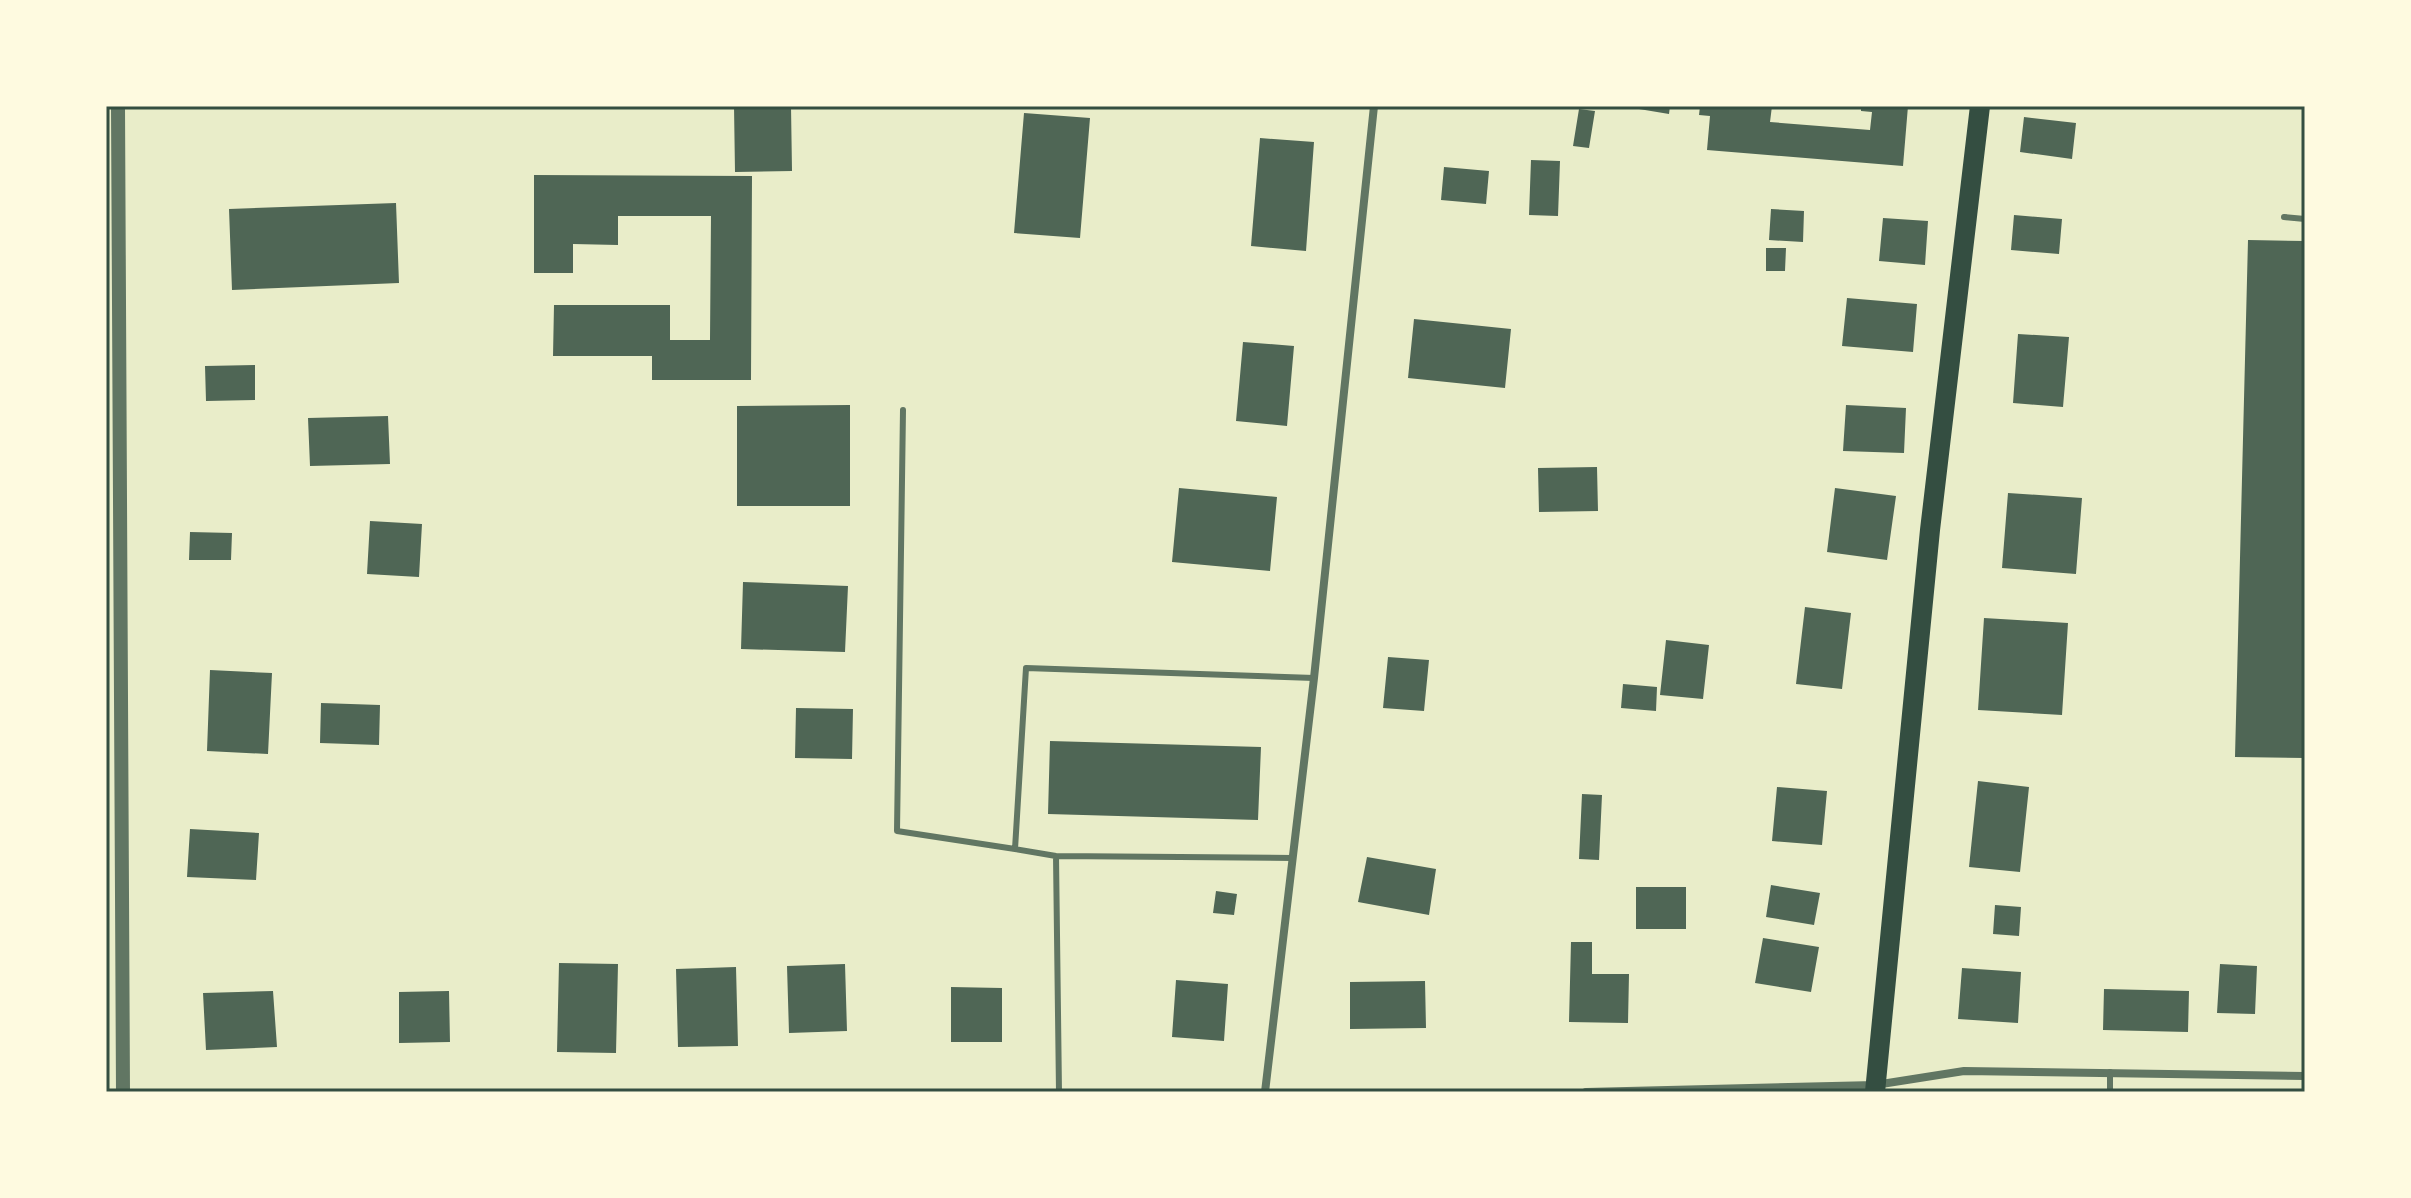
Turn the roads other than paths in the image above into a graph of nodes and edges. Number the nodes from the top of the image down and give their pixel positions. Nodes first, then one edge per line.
1 (118, 106) edge
2 (1374, 106) edge
3 (1980, 106) edge
4 (2284, 217) dead end
5 (2305, 219) edge
6 (903, 410) dead end
7 (1314, 678) junction
8 (1015, 849) junction
9 (1056, 856) junction
10 (1293, 858) junction
11 (2110, 1071) junction
12 (2305, 1076) edge
13 (1875, 1089) edge
14 (123, 1092) edge
15 (1059, 1092) edge
16 (1265, 1092) edge
17 (1586, 1092) edge
18 (2110, 1092) edge

1 - 14 street
2 - 7 street
3 - 13 main road
4 - 5 lane
6 - 8 lane
7 - 8 lane
7 - 10 street
8 - 9 lane
9 - 10 lane
9 - 15 lane
10 - 16 street
11 - 12 street
11 - 13 street
11 - 18 lane
13 - 17 street

